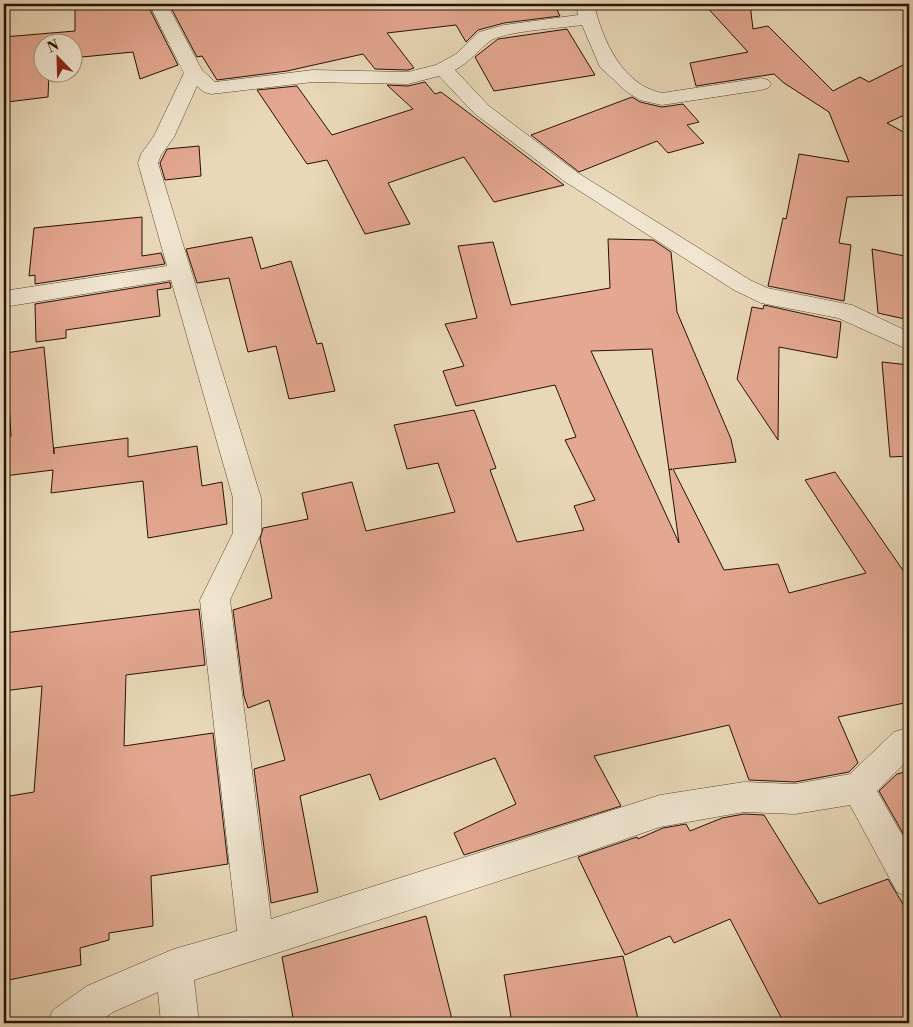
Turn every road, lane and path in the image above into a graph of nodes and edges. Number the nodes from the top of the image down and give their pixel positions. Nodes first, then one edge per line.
1 (158, 4) edge
2 (587, 11) edge
3 (443, 69) junction
4 (194, 73) junction
5 (762, 84) dead end
6 (180, 271) junction
7 (4, 298) edge
8 (909, 342) edge
9 (909, 741) edge
10 (858, 788) junction
11 (909, 880) edge
12 (256, 940) junction
13 (174, 967) junction
14 (66, 1023) edge
15 (180, 1023) edge

1 - 4 street
2 - 3 street
2 - 5 street
3 - 4 street
3 - 8 street
4 - 6 street
6 - 7 street
6 - 12 street
9 - 10 street
10 - 11 street
10 - 12 street
12 - 13 street
13 - 14 street
13 - 15 street

